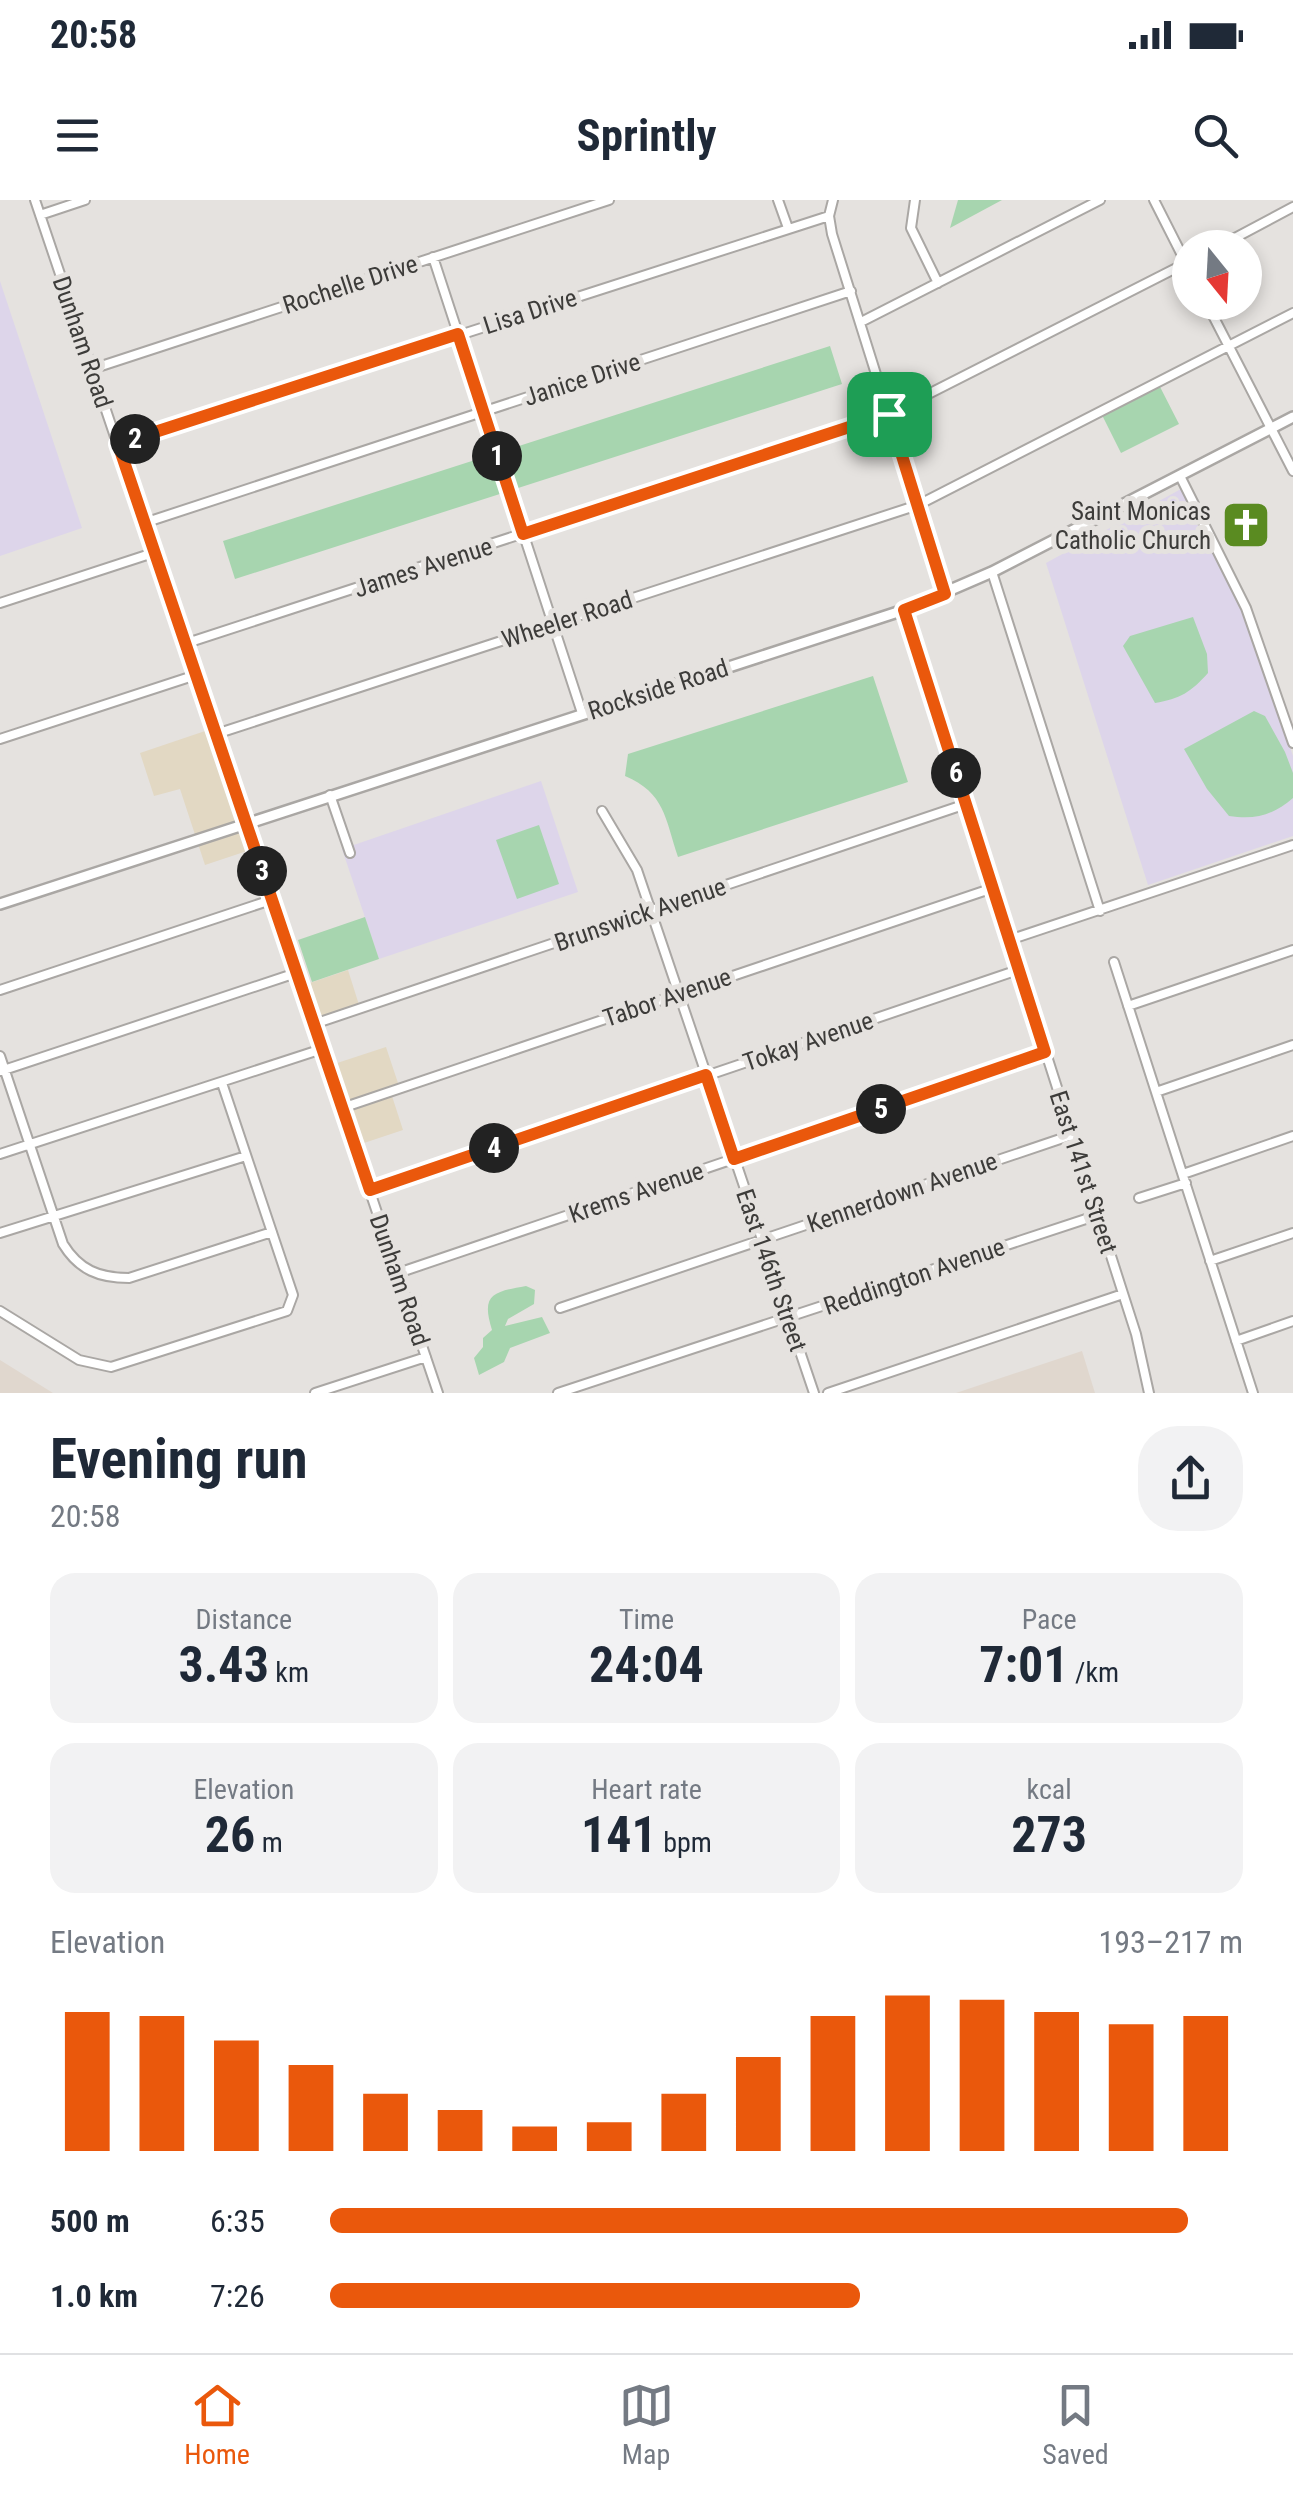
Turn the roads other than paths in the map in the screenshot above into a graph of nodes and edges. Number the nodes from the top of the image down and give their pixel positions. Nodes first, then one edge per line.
1 (35, 200) edge
2 (85, 200) edge
3 (609, 200) edge
4 (778, 200) edge
5 (833, 200) edge
6 (915, 200) edge
7 (1100, 200) edge
8 (1154, 200) edge
9 (1293, 207) edge
10 (40, 215) junction
11 (829, 216) junction
12 (788, 228) junction
13 (1250, 230) edge
14 (1172, 233) edge
15 (433, 257) junction
16 (1172, 273) edge
17 (938, 284) junction
18 (850, 292) junction
19 (1293, 313) edge
20 (1215, 320) edge
21 (861, 322) junction
22 (458, 334) junction
23 (1228, 346) junction
24 (92, 369) junction
25 (483, 411) junction
26 (889, 414) junction
27 (1293, 417) edge
28 (1270, 429) junction
29 (118, 444) junction
30 (1293, 472) edge
31 (1180, 476) junction
32 (918, 505) junction
33 (144, 523) junction
34 (523, 534) junction
35 (153, 553) junction
36 (992, 572) junction
37 (945, 594) junction
38 (0, 603) edge
39 (904, 610) junction
40 (553, 624) junction
41 (184, 644) junction
42 (196, 676) junction
43 (582, 713) junction
44 (216, 734) junction
45 (0, 739) edge
46 (1293, 742) edge
47 (330, 795) junction
48 (966, 804) junction
49 (602, 811) dead end
50 (246, 824) junction
51 (1293, 845) edge
52 (350, 853) dead end
53 (993, 888) junction
54 (271, 900) junction
55 (0, 904) edge
56 (1100, 910) junction
57 (650, 911) junction
58 (1009, 940) junction
59 (1293, 950) edge
60 (1114, 962) dead end
61 (1018, 970) junction
62 (296, 973) junction
63 (0, 990) edge
64 (678, 993) junction
65 (1128, 1006) junction
66 (314, 1024) junction
67 (1293, 1045) edge
68 (322, 1049) junction
69 (1045, 1052) junction
70 (0, 1056) edge
71 (2, 1070) edge
72 (706, 1075) junction
73 (222, 1082) junction
74 (1156, 1092) junction
75 (342, 1108) junction
76 (1072, 1135) junction
77 (1293, 1136) edge
78 (30, 1144) junction
79 (0, 1154) edge
80 (246, 1156) junction
81 (734, 1159) junction
82 (1184, 1178) junction
83 (370, 1190) junction
84 (1140, 1198) dead end
85 (1098, 1215) junction
86 (54, 1216) junction
87 (272, 1232) junction
88 (0, 1233) edge
89 (1293, 1233) edge
90 (762, 1240) junction
91 (1210, 1262) junction
92 (398, 1273) junction
93 (1123, 1294) junction
94 (560, 1308) dead end
95 (0, 1311) edge
96 (788, 1318) junction
97 (1293, 1321) edge
98 (1236, 1341) junction
99 (426, 1357) junction
100 (316, 1393) edge
101 (438, 1393) edge
102 (558, 1393) edge
103 (814, 1393) edge
104 (828, 1393) edge
105 (1149, 1393) edge
106 (1253, 1393) edge

1 - 10 street, Dunham Road
2 - 10 street
3 - 15 street, Rochelle Drive
4 - 12 street
5 - 11 street
6 - 17 street
7 - 17 street
8 - 14 street
9 - 13 street
10 - 24 street, Dunham Road
11 - 12 street, Lisa Drive
11 - 18 street
12 - 22 street, Lisa Drive
15 - 22 street
15 - 24 street, Rochelle Drive
16 - 26 street, James Avenue
17 - 21 street
18 - 21 street
18 - 25 street, Janice Drive
19 - 23 street, Wheeler Road
20 - 23 street
21 - 26 street
22 - 25 street
22 - 29 street, Lisa Drive
23 - 28 street
23 - 32 street, Wheeler Road
24 - 29 street, Dunham Road
25 - 33 street, Janice Drive
25 - 34 street
26 - 32 street
26 - 34 street, James Avenue
27 - 28 main road, Rockside Road
28 - 30 street
28 - 31 main road, Rockside Road
29 - 33 street, Dunham Road
31 - 36 main road, Rockside Road
31 - 46 street
32 - 37 street
32 - 40 street, Wheeler Road
33 - 35 street, Dunham Road
34 - 40 street
34 - 41 street, James Avenue
35 - 38 street
35 - 41 street, Dunham Road
36 - 37 main road, Rockside Road
36 - 56 street
37 - 39 main road, Rockside Road
39 - 43 main road, Rockside Road
39 - 48 street, East 141st Street
40 - 43 street
40 - 44 street, Wheeler Road
41 - 42 street, Dunham Road
42 - 44 street, Dunham Road
42 - 45 street
43 - 47 main road, Rockside Road
44 - 50 street, Dunham Road
47 - 50 main road, Rockside Road
47 - 52 street
48 - 53 street, East 141st Street
48 - 57 street, Brunswick Avenue
49 - 57 street, East 146th Street
50 - 54 street, Dunham Road
50 - 55 main road, Rockside Road
51 - 56 street
53 - 58 street, East 141st Street
53 - 64 street, Tabor Avenue
54 - 62 street, Dunham Road
54 - 63 street
56 - 58 street
57 - 64 street, East 146th Street
57 - 66 street, Brunswick Avenue
58 - 61 street, East 141st Street
59 - 65 street
60 - 65 street
61 - 69 street, East 141st Street
61 - 72 street, Tokay Avenue
62 - 66 street, Dunham Road
62 - 71 street
64 - 72 street, East 146th Street
64 - 75 street, Tabor Avenue
65 - 74 street
66 - 68 street, Dunham Road
67 - 74 street
68 - 73 street
68 - 75 street, Dunham Road
69 - 76 street, East 141st Street
69 - 81 street, Krems Avenue
70 - 71 street
71 - 78 street
72 - 81 street, East 146th Street
72 - 83 street, Tokay Avenue
73 - 78 street
73 - 80 street
74 - 82 street
75 - 83 street, Dunham Road
76 - 85 street, East 141st Street
76 - 90 street, Kennerdown Avenue
77 - 82 street
78 - 79 street
78 - 86 street
80 - 86 street
80 - 87 street
81 - 90 street, East 146th Street
81 - 92 street, Krems Avenue
82 - 84 street
82 - 91 street
83 - 92 street, Dunham Road
85 - 93 street, East 141st Street
85 - 96 street, Reddington Avenue
86 - 87 street
86 - 88 street
87 - 95 street
89 - 91 street
90 - 94 street, Kennerdown Avenue
90 - 96 street, East 146th Street
91 - 98 street
92 - 99 street, Dunham Road
93 - 104 street
93 - 105 street, East 141st Street
96 - 102 street, Reddington Avenue
96 - 103 street, East 146th Street
97 - 98 street
98 - 106 street
99 - 100 street
99 - 101 street, Dunham Road

